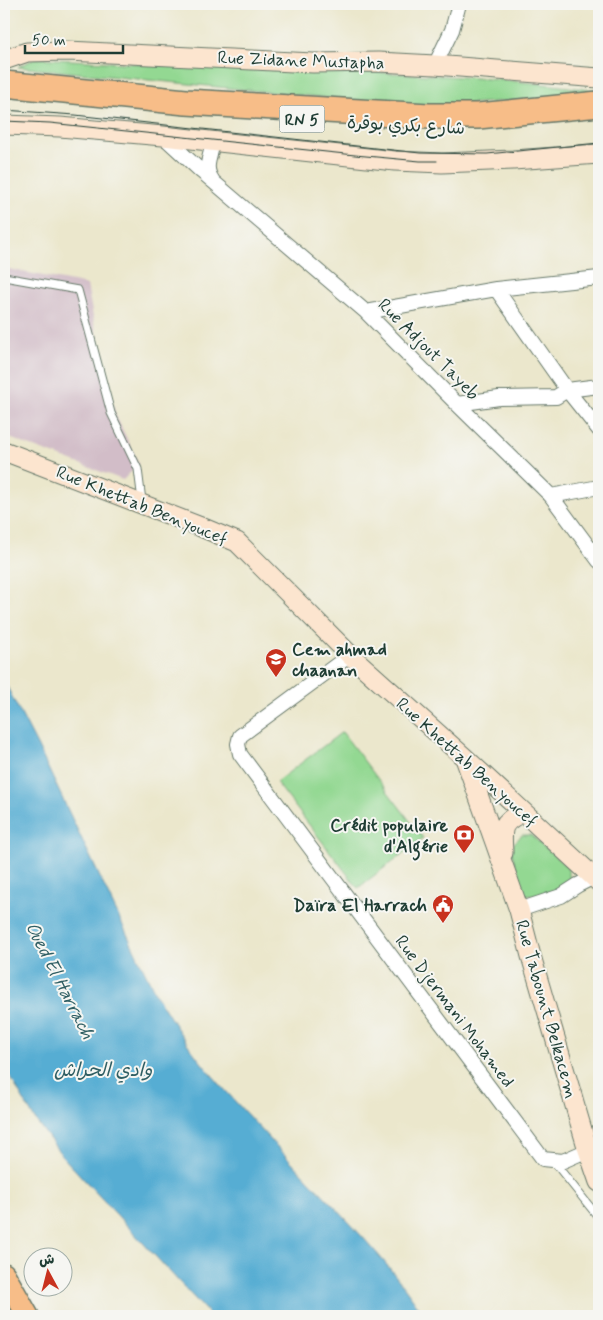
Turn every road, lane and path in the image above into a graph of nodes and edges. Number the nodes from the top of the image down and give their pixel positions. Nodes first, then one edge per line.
1 (459, 4) edge
2 (4, 60) edge
3 (435, 65) junction
4 (599, 78) edge
5 (8, 93) edge
6 (599, 104) edge
7 (599, 117) edge
8 (4, 125) edge
9 (163, 136) junction
10 (212, 142) junction
11 (599, 154) edge
12 (214, 182) junction
13 (4, 277) edge
14 (599, 278) edge
15 (496, 289) junction
16 (366, 312) junction
17 (599, 386) edge
18 (567, 390) junction
19 (457, 404) junction
20 (599, 430) edge
21 (4, 451) edge
22 (599, 487) edge
23 (551, 496) junction
24 (142, 504) junction
25 (599, 561) edge
26 (350, 655) junction
27 (464, 757) junction
28 (502, 794) junction
29 (523, 812) junction
30 (484, 814) junction
31 (504, 864) junction
32 (596, 880) edge
33 (519, 910) junction
34 (588, 1150) junction
35 (552, 1160) junction
36 (599, 1182) edge
37 (599, 1218) edge
38 (4, 1274) edge
39 (28, 1316) edge

1 - 3 street
2 - 3 street, Rue Zidane Mustapha
3 - 4 street, Rue Zidane Mustapha
5 - 6 highway, شارع بكري بوقرة / RN 5
5 - 7 highway, شارع بكري بوقرة / RN 5
8 - 9 street
9 - 10 street
9 - 12 street, Rue Adjout Tayeb
10 - 11 street
10 - 12 street
12 - 16 street, Rue Adjout Tayeb
13 - 24 lane
14 - 15 street
15 - 16 street
15 - 18 street
16 - 19 street, Rue Adjout Tayeb
17 - 18 street
18 - 19 street
18 - 20 street
19 - 23 street, Rue Adjout Tayeb
21 - 24 street, Rue Khettab Benyoucef
22 - 23 street
23 - 25 street, Rue Adjout Tayeb
24 - 26 street, Rue Khettab Benyoucef
26 - 27 street, Rue Khettab Benyoucef
26 - 35 street, Rue Djermani Mohamed
27 - 28 street, Rue Khettab Benyoucef
27 - 30 street
28 - 29 street, Rue Khettab Benyoucef
28 - 30 street
29 - 31 street
29 - 32 street, Rue Khettab Benyoucef
30 - 31 street
31 - 33 street, Rue Tabount Belkacem
32 - 33 street
33 - 34 street, Rue Tabount Belkacem
34 - 35 street
34 - 36 street, Rue Tabount Belkacem
35 - 37 lane
38 - 39 main road

